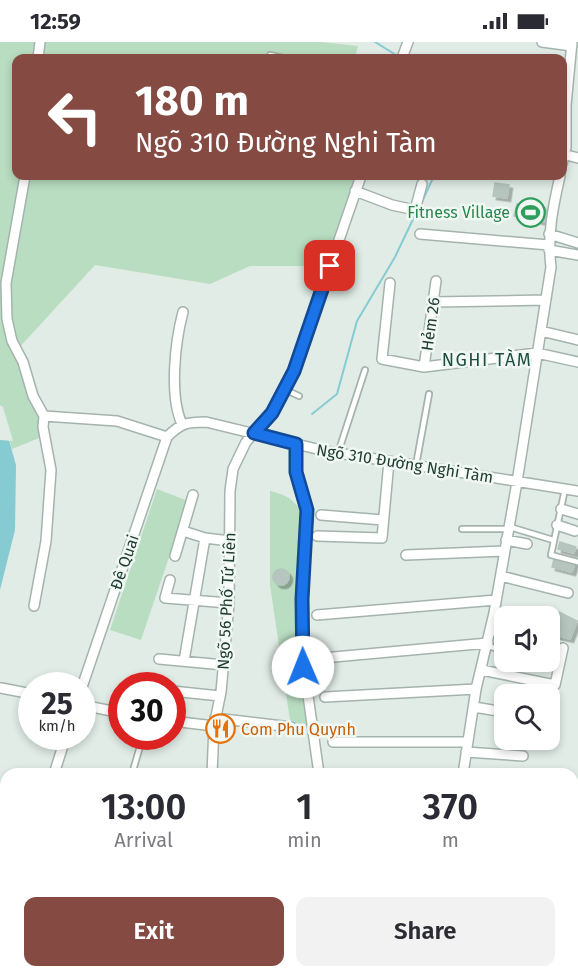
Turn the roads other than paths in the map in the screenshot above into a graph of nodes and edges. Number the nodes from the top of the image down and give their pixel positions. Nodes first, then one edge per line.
1 (542, 42) edge
2 (573, 43) edge
3 (574, 59) edge
4 (567, 76) edge
5 (24, 180) edge
6 (359, 180) edge
7 (559, 180) edge
8 (422, 184) dead end
9 (355, 191) junction
10 (420, 234) dead end
11 (549, 234) junction
12 (578, 243) edge
13 (549, 247) junction
14 (578, 255) edge
15 (436, 281) dead end
16 (390, 283) dead end
17 (546, 300) junction
18 (433, 302) junction
19 (183, 312) dead end
20 (541, 331) junction
21 (578, 340) edge
22 (537, 353) junction
23 (578, 362) edge
24 (424, 367) junction
25 (364, 370) dead end
26 (284, 389) junction
27 (429, 394) dead end
28 (299, 396) dead end
29 (44, 416) junction
30 (182, 424) junction
31 (254, 433) junction
32 (167, 437) junction
33 (296, 444) junction
34 (338, 453) junction
35 (389, 461) junction
36 (416, 465) junction
37 (517, 482) junction
38 (565, 489) junction
39 (578, 491) edge
40 (193, 495) dead end
41 (561, 509) junction
42 (578, 514) edge
43 (321, 515) dead end
44 (383, 520) junction
45 (557, 525) junction
46 (508, 528) junction
47 (462, 529) dead end
48 (183, 531) junction
49 (575, 531) dead end
50 (317, 536) dead end
51 (205, 538) junction
52 (506, 540) junction
53 (554, 540) junction
54 (230, 541) junction
55 (528, 544) dead end
56 (504, 551) junction
57 (406, 555) dead end
58 (175, 556) dead end
59 (578, 562) edge
60 (501, 576) junction
61 (170, 580) dead end
62 (568, 593) dead end
63 (194, 600) junction
64 (496, 600) junction
65 (229, 603) junction
66 (34, 606) dead end
67 (495, 606) edge
68 (494, 614) edge
69 (317, 615) dead end
70 (491, 630) junction
71 (494, 631) edge
72 (487, 644) junction
73 (494, 646) edge
74 (563, 648) dead end
75 (323, 658) dead end
76 (159, 659) dead end
77 (184, 661) junction
78 (224, 665) junction
79 (482, 670) junction
80 (87, 672) edge
81 (1, 687) edge
82 (476, 689) junction
83 (18, 691) edge
84 (186, 693) edge
85 (220, 696) junction
86 (325, 697) dead end
87 (474, 707) junction
88 (494, 710) edge
89 (186, 721) edge
90 (214, 722) junction
91 (291, 727) dead end
92 (333, 742) dead end
93 (467, 747) junction
94 (62, 750) edge
95 (138, 750) edge
96 (523, 756) dead end
97 (56, 768) edge
98 (134, 768) edge
99 (212, 768) edge
100 (318, 768) edge
101 (464, 768) edge

1 - 2 street
2 - 3 street
3 - 4 street
5 - 29 street
6 - 9 street, Ngõ 56 Phố Tứ Liên
7 - 11 street
8 - 9 street
9 - 26 street, Ngõ 56 Phố Tứ Liên
10 - 13 street
11 - 12 street
11 - 13 street
13 - 14 street
13 - 17 street
15 - 18 street, Hẻm 26
16 - 24 street
17 - 18 street
17 - 20 street
18 - 24 street, Hẻm 26
19 - 30 street
20 - 21 street
20 - 22 street
22 - 23 street
22 - 24 street
22 - 37 street
25 - 34 lane
26 - 28 lane
26 - 31 street, Ngõ 56 Phố Tứ Liên
27 - 36 lane
29 - 32 street
29 - 66 street
30 - 31 street, Ngõ 310 Đường Nghi Tàm
30 - 32 street
31 - 33 street, Ngõ 310 Đường Nghi Tàm
31 - 54 street, Ngõ 56 Phố Tứ Liên
32 - 80 street, Đê Quai
33 - 34 street, Ngõ 310 Đường Nghi Tàm
33 - 100 street
34 - 35 street, Ngõ 310 Đường Nghi Tàm
35 - 36 street, Ngõ 310 Đường Nghi Tàm
35 - 44 street
36 - 37 street, Ngõ 310 Đường Nghi Tàm
37 - 38 street, Ngõ 310 Đường Nghi Tàm
37 - 46 street
38 - 39 street, Ngõ 310 Đường Nghi Tàm
38 - 41 lane
40 - 48 street
41 - 42 street
41 - 45 lane
43 - 44 street
44 - 50 street
45 - 49 street
45 - 53 lane
46 - 47 lane
46 - 52 street
46 - 53 lane
48 - 51 street
48 - 58 street
51 - 54 street
51 - 63 street
52 - 55 street
52 - 56 street
53 - 59 lane
54 - 65 street, Ngõ 56 Phố Tứ Liên
56 - 57 street
56 - 60 street
60 - 62 street
60 - 64 street
61 - 63 street
63 - 65 street
63 - 77 street
64 - 67 street
64 - 69 street
65 - 78 street, Ngõ 56 Phố Tứ Liên
68 - 70 street
70 - 71 street
70 - 72 street
72 - 73 lane
72 - 75 street
72 - 79 street
74 - 79 street
76 - 77 street
77 - 78 street
78 - 85 street, Ngõ 56 Phố Tứ Liên
79 - 82 street
81 - 83 street
82 - 86 street
82 - 87 street
84 - 85 street
85 - 90 street, Ngõ 56 Phố Tứ Liên
87 - 88 street
87 - 93 street
89 - 90 street
90 - 91 street
90 - 99 street, Ngõ 56 Phố Tứ Liên
92 - 93 street
93 - 96 street
93 - 101 street
94 - 97 street
95 - 98 lane

